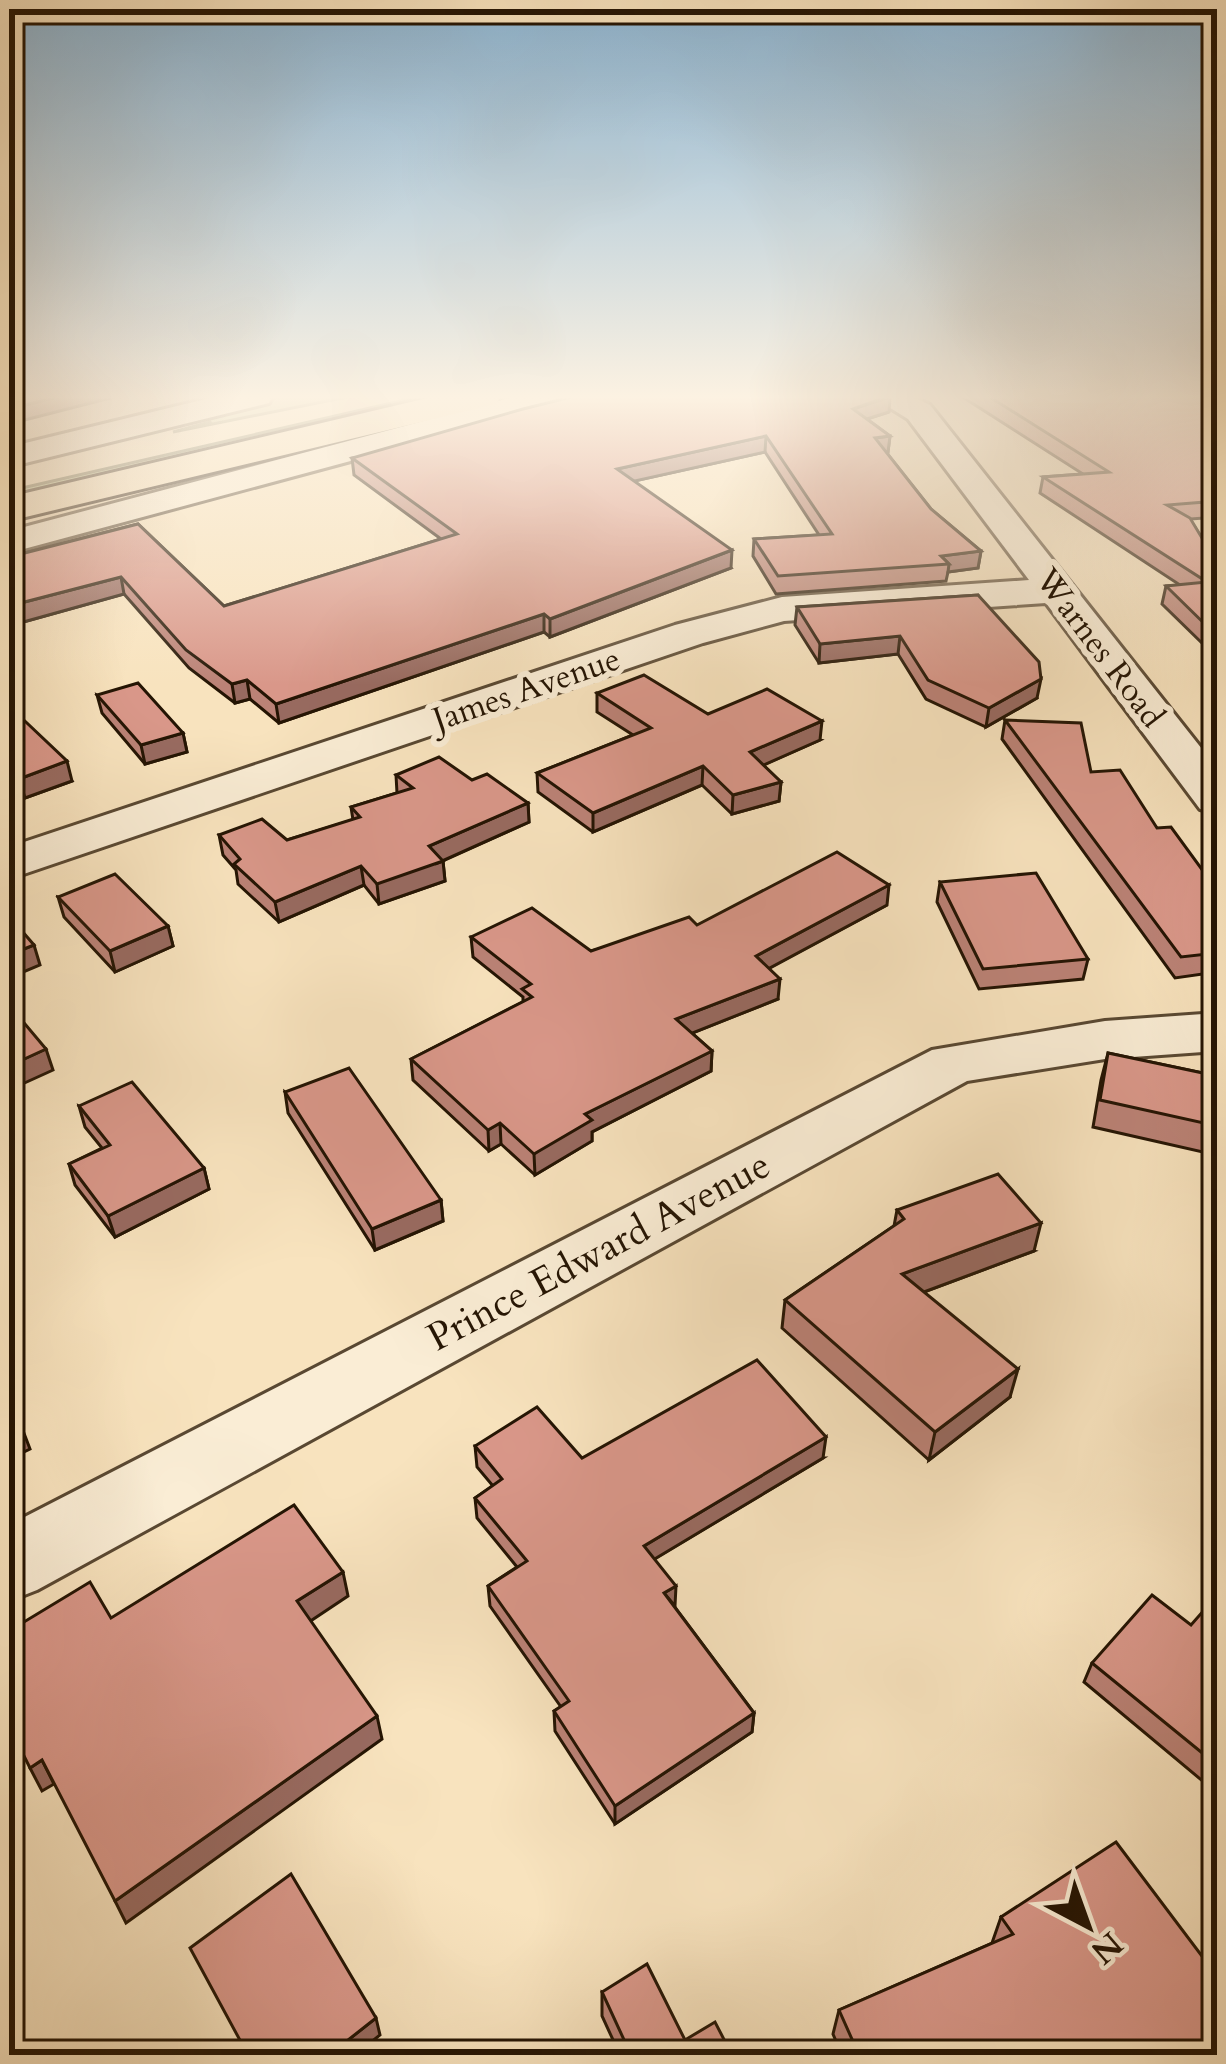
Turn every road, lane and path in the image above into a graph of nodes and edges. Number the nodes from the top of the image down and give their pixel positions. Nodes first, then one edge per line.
1 (79, 492) edge
2 (195, 492) edge
3 (982, 492) edge
4 (9, 509) edge
5 (9, 542) edge
6 (1058, 590) junction
7 (1217, 799) edge
8 (9, 864) edge
9 (1217, 1032) edge
10 (9, 1564) edge

1 - 4 highway
2 - 5 street
3 - 6 street, Warnes Road
6 - 7 street, Warnes Road
6 - 8 street, James Avenue
9 - 10 street, Prince Edward Avenue

